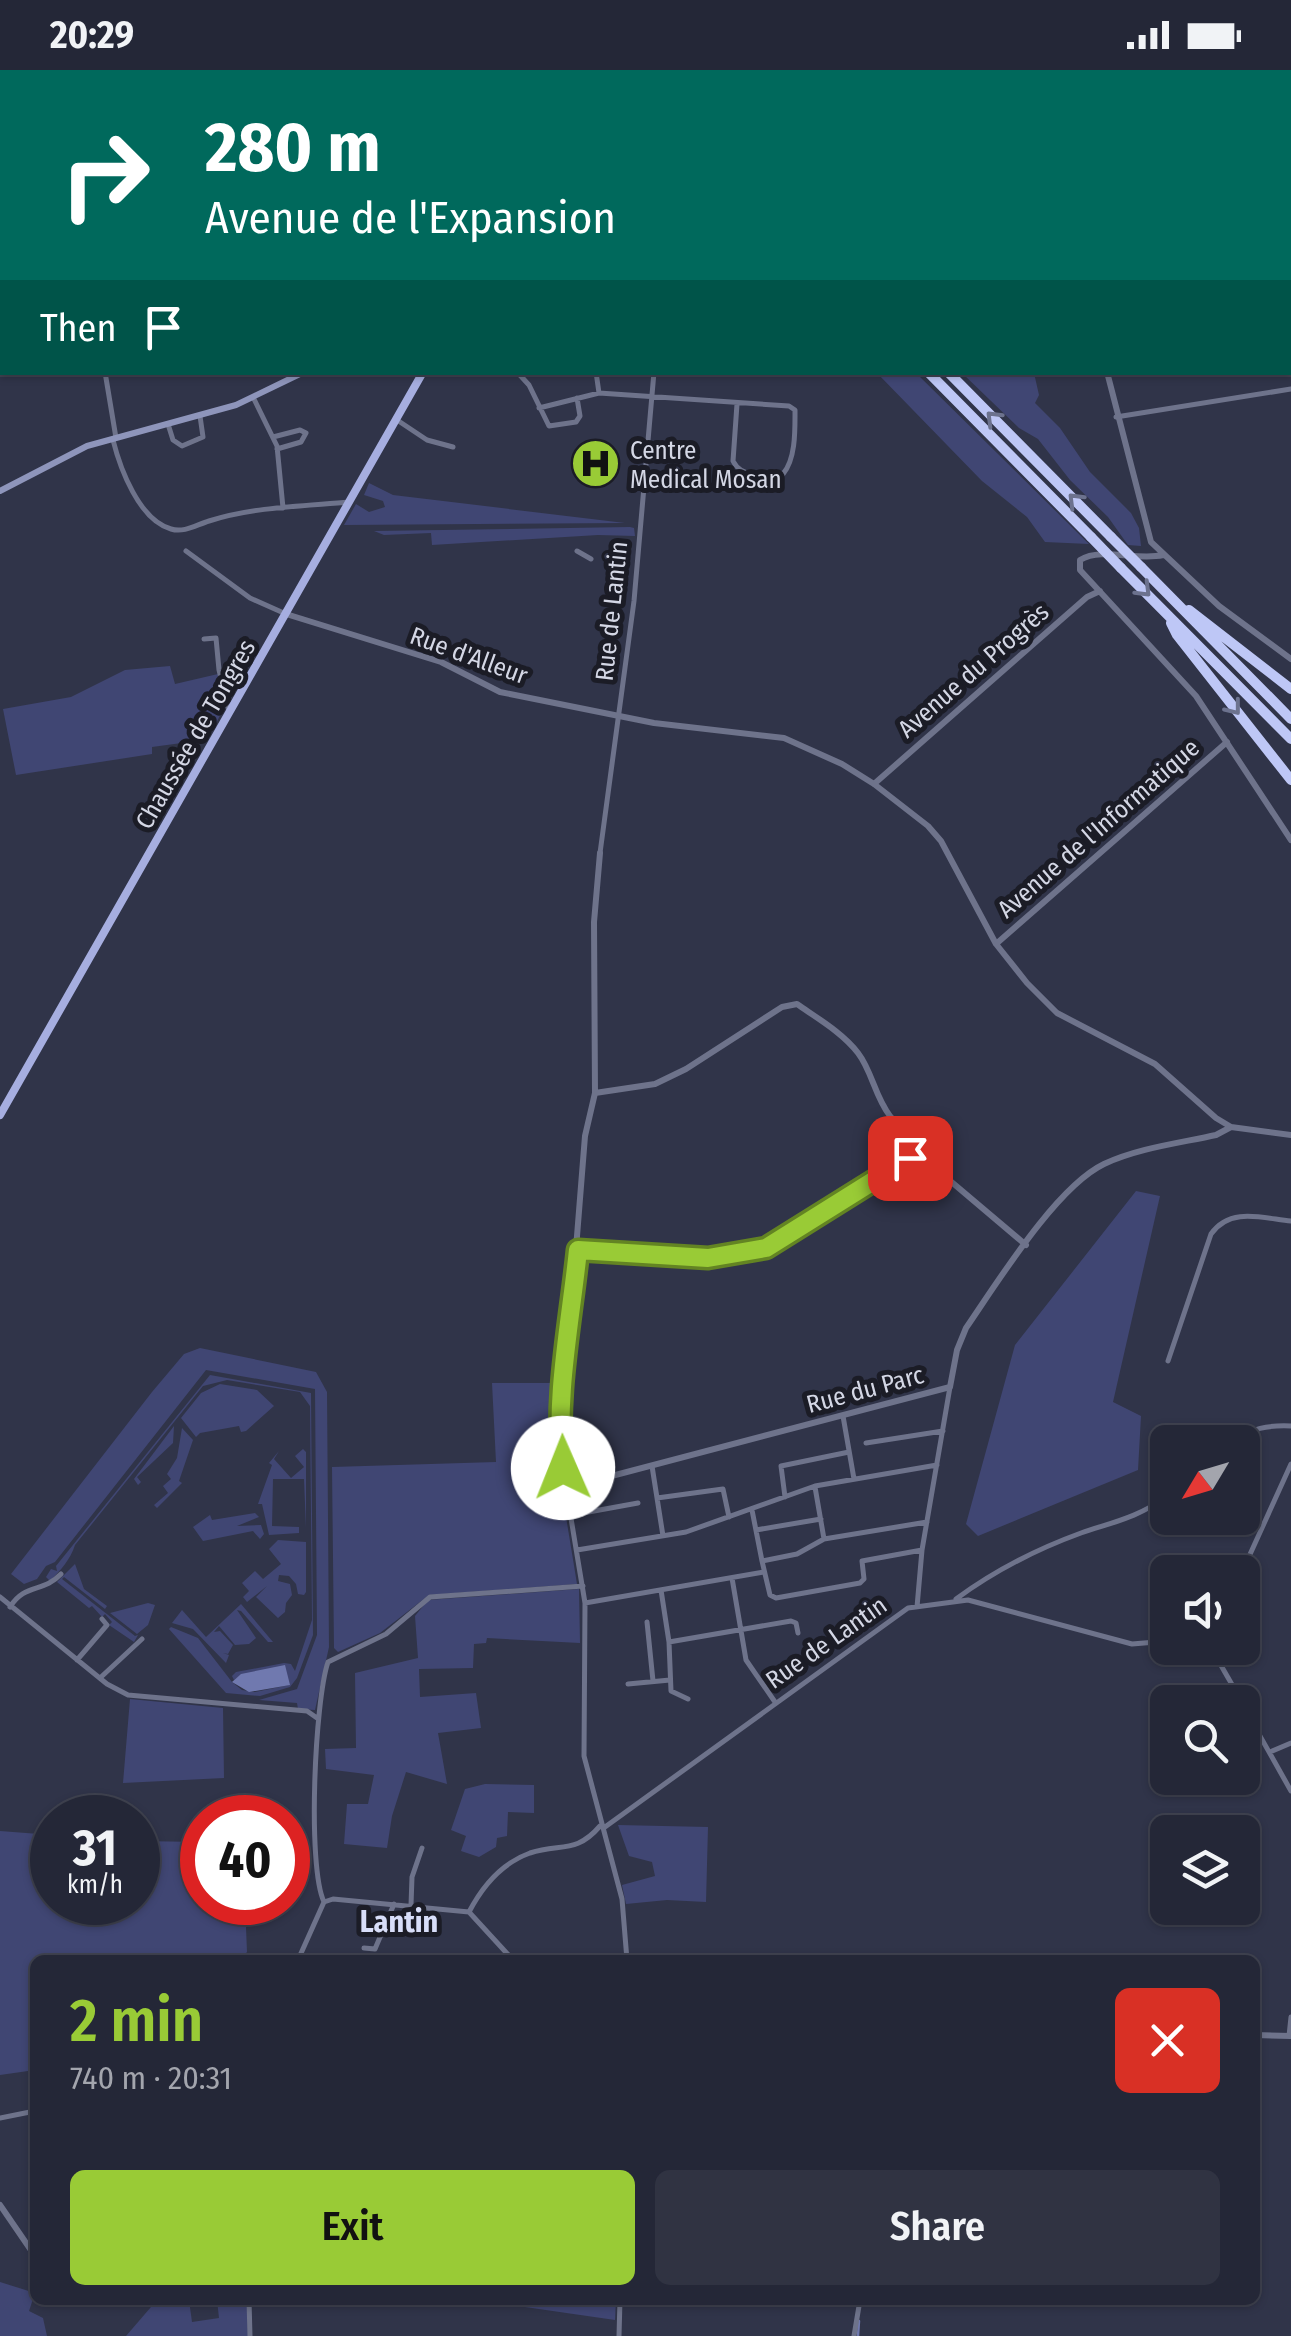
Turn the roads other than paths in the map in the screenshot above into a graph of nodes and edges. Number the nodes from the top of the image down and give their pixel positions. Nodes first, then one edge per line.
1 (105, 375) edge
2 (298, 375) edge
3 (421, 375) edge
4 (519, 375) edge
5 (596, 375) edge
6 (654, 375) edge
7 (931, 375) edge
8 (951, 375) edge
9 (1108, 375) edge
10 (1291, 388) edge
11 (599, 393) junction
12 (651, 396) junction
13 (253, 398) junction
14 (577, 398) junction
15 (737, 404) junction
16 (539, 408) junction
17 (200, 416) junction
18 (1116, 418) junction
19 (397, 420) junction
20 (168, 424) junction
21 (273, 437) junction
22 (114, 438) junction
23 (453, 447) dead end
24 (277, 449) junction
25 (742, 472) junction
26 (644, 484) junction
27 (0, 491) edge
28 (349, 502) junction
29 (283, 508) junction
30 (186, 551) dead end
31 (577, 551) dead end
32 (1162, 555) junction
33 (591, 559) dead end
34 (1100, 591) junction
35 (1177, 604) junction
36 (1166, 613) junction
37 (286, 614) junction
38 (204, 639) dead end
39 (1291, 659) edge
40 (1291, 689) edge
41 (230, 712) junction
42 (618, 715) junction
43 (1291, 719) edge
44 (1291, 739) edge
45 (1226, 742) junction
46 (1291, 780) edge
47 (874, 784) junction
48 (1274, 816) junction
49 (1291, 824) edge
50 (1291, 840) edge
51 (600, 853) joint
52 (996, 944) junction
53 (594, 1092) junction
54 (0, 1115) edge
55 (1231, 1126) junction
56 (1291, 1135) edge
57 (922, 1157) junction
58 (1291, 1221) edge
59 (1026, 1245) junction
60 (578, 1250) junction
61 (1168, 1361) dead end
62 (950, 1387) junction
63 (843, 1416) junction
64 (1291, 1426) edge
65 (1260, 1428) edge
66 (942, 1431) junction
67 (866, 1443) dead end
68 (850, 1452) junction
69 (1291, 1464) edge
70 (937, 1465) junction
71 (652, 1466) junction
72 (854, 1479) junction
73 (815, 1486) junction
74 (566, 1488) junction
75 (785, 1497) junction
76 (657, 1498) junction
77 (638, 1503) dead end
78 (1150, 1507) edge
79 (751, 1509) junction
80 (571, 1515) junction
81 (729, 1517) junction
82 (821, 1519) junction
83 (927, 1522) junction
84 (756, 1530) junction
85 (663, 1536) junction
86 (824, 1539) junction
87 (576, 1550) junction
88 (922, 1550) junction
89 (1250, 1555) edge
90 (762, 1560) junction
91 (764, 1572) junction
92 (61, 1574) dead end
93 (732, 1578) junction
94 (583, 1586) junction
95 (660, 1590) junction
96 (0, 1597) edge
97 (955, 1600) junction
98 (585, 1603) junction
99 (917, 1606) junction
100 (10, 1608) junction
101 (102, 1619) dead end
102 (647, 1622) dead end
103 (740, 1630) junction
104 (798, 1633) dead end
105 (142, 1640) dead end
106 (669, 1642) junction
107 (1150, 1643) edge
108 (77, 1660) junction
109 (100, 1678) junction
110 (670, 1680) junction
111 (653, 1681) junction
112 (628, 1684) dead end
113 (688, 1699) dead end
114 (775, 1702) junction
115 (317, 1718) junction
116 (1260, 1734) edge
117 (1291, 1742) edge
118 (1270, 1752) junction
119 (1291, 1791) edge
120 (600, 1826) junction
121 (422, 1848) dead end
122 (324, 1902) junction
123 (394, 1904) junction
124 (411, 1905) junction
125 (470, 1912) junction
126 (364, 1948) dead end
127 (300, 1955) edge
128 (509, 1955) edge
129 (627, 1955) edge
130 (1291, 2017) edge
131 (1260, 2035) edge
132 (1290, 2036) edge
133 (30, 2112) edge
134 (0, 2118) edge
135 (0, 2205) edge
136 (30, 2249) edge
137 (248, 2305) edge
138 (620, 2305) edge
139 (859, 2305) edge
140 (250, 2336) edge
141 (619, 2336) edge
142 (854, 2336) edge

1 - 22 street
2 - 13 main road
3 - 19 main road, Chaussée de Tongres
4 - 16 street
5 - 11 street
6 - 12 street, Rue de Lantin
7 -> 36 highway, bridge
35 -> 8 highway, bridge
9 - 18 street
10 - 18 street
11 - 12 street
11 - 14 street
12 - 15 street
12 - 26 street, Rue de Lantin
13 - 17 main road
13 - 21 street
14 - 16 street
14 - 16 street
15 - 25 street
15 - 25 street
17 - 20 main road
17 - 20 street
18 - 32 street
19 - 23 street
19 - 28 main road, Chaussée de Tongres
20 - 22 main road
21 - 24 street
21 - 24 street
22 - 27 main road
22 - 29 street
24 - 29 street
25 - 26 street
26 - 42 street, Rue de Lantin
28 - 29 street
28 - 37 main road, Chaussée de Tongres
30 - 37 street
31 - 33 street
32 - 34 street
32 - 39 street
34 - 45 street
34 - 47 street, Avenue du Progrès
35 - 40 highway
35 - 43 highway
36 - 44 highway
36 -> 46 highway
37 - 41 main road, Chaussée de Tongres
37 - 42 street, Rue d'Alleur
38 - 41 street
41 - 54 main road, Chaussée de Tongres
42 - 47 street, Rue d'Alleur
42 - 51 street, Rue de Lantin
45 - 48 street
45 - 52 street, Avenue de l'Informatique
47 - 52 street, Rue d'Alleur
48 - 49 street
48 - 50 street
51 - 53 street
52 - 55 street, Rue d'Alleur
53 - 57 street
53 - 60 street
55 - 56 street
55 - 59 street, Rue du Parc
57 - 59 street
57 - 60 street
58 - 61 street
59 - 62 street, Rue du Parc
60 - 74 street
62 - 63 street, Rue du Parc
62 - 66 street
63 - 68 street
63 - 71 street, Rue du Parc
64 - 65 street
66 - 67 street
66 - 70 street
68 - 72 street
68 - 75 street
69 - 89 street
70 - 72 street
70 - 83 street
71 - 74 street, Rue du Parc
71 - 76 street
72 - 73 street
73 - 75 street
73 - 82 street
74 - 80 street
75 - 79 street
76 - 81 street
76 - 85 street
77 - 80 street
78 - 97 street
79 - 81 street
79 - 84 street
80 - 87 street
81 - 85 street
82 - 84 street
82 - 86 street
83 - 86 street
83 - 88 street
84 - 90 street
85 - 87 street
86 - 90 street
87 - 94 street
88 - 91 street
88 - 99 street
90 - 91 street
91 - 93 street
92 - 100 street
93 - 95 street
93 - 103 street
94 - 98 street
94 - 115 street
95 - 98 street
95 - 106 street
96 - 100 street
97 - 99 street, Rue de Lantin
97 - 107 street, Rue de Lantin
98 - 120 street
99 - 114 street, Rue de Lantin
100 - 108 street
101 - 108 street
102 - 111 street
103 - 104 street
103 - 106 street
103 - 114 street
105 - 109 street
106 - 110 street
108 - 109 street
109 - 115 street
110 - 111 street
110 - 113 street
111 - 112 street
114 - 120 street, Rue de Lantin
115 - 122 street
116 - 118 street
117 - 118 street
118 - 119 street
120 - 125 street, Rue de Lantin
120 - 129 street
121 - 124 street
122 - 123 street
122 - 127 street
123 - 124 street
123 - 126 street
124 - 125 street
125 - 128 street
130 - 132 street
131 - 132 street
133 - 134 street
135 - 136 street
137 - 140 street
138 - 141 street
139 - 142 street

